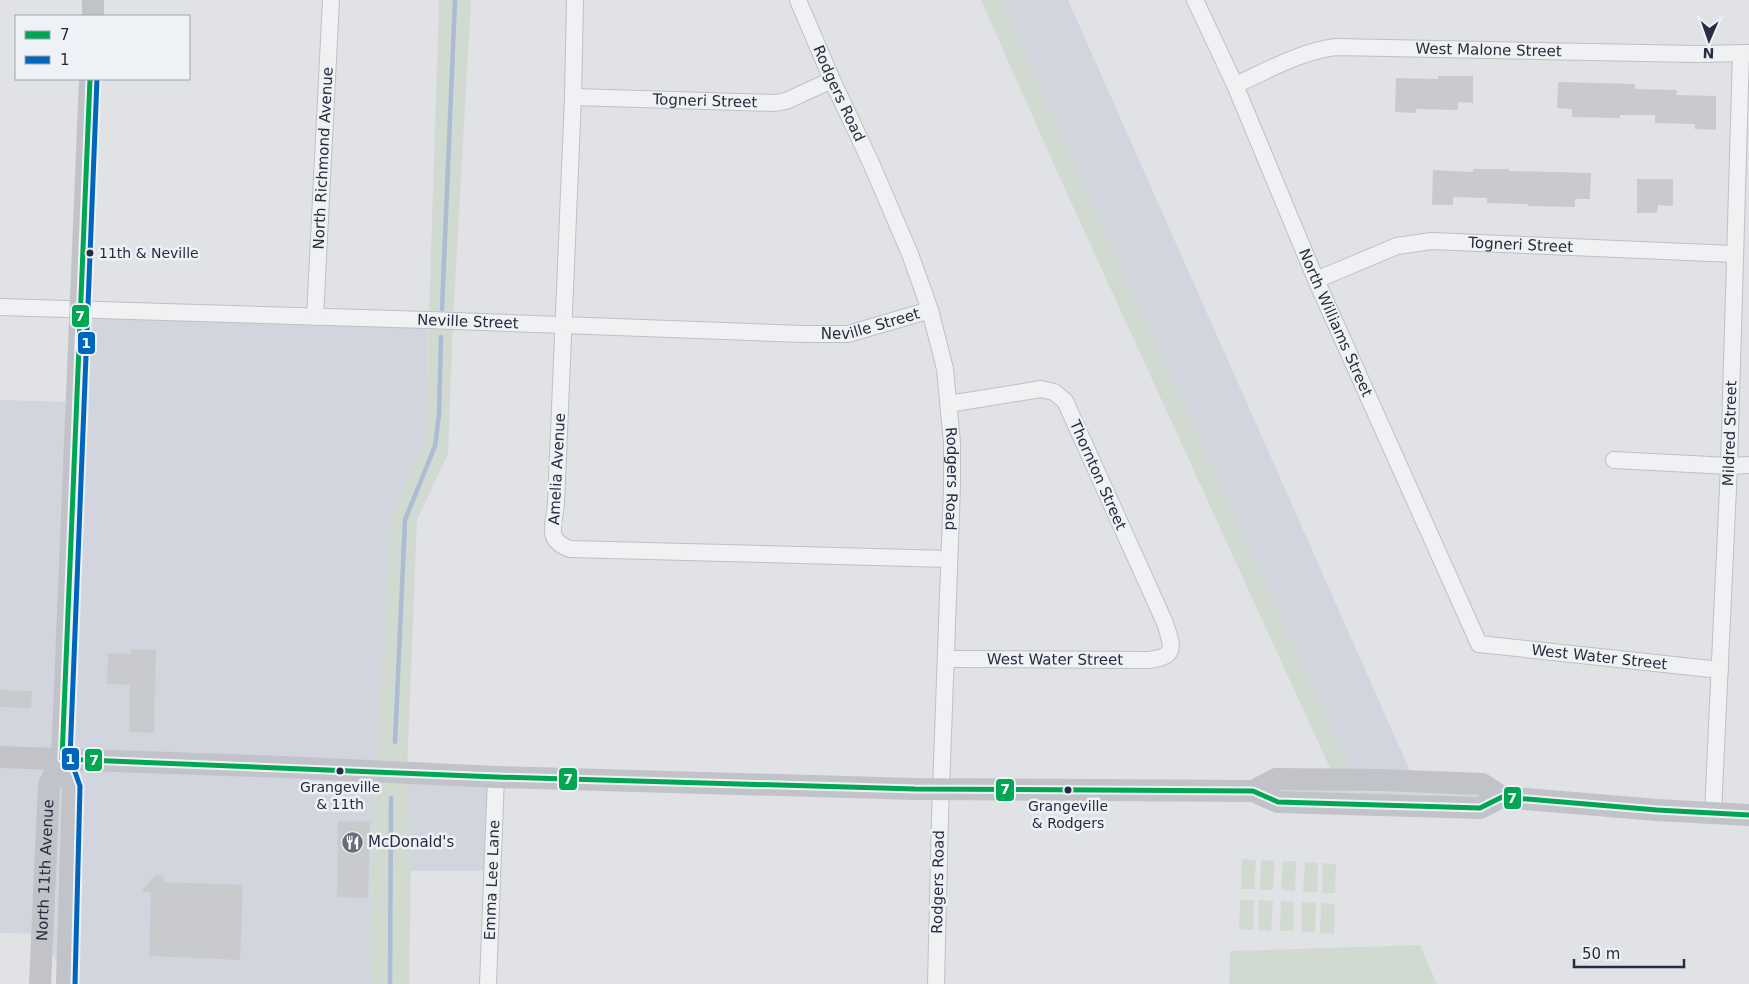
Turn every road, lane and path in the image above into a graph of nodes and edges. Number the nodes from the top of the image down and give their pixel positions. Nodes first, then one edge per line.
1 (93, 0) edge
2 (331, 0) edge
3 (575, 0) edge
4 (798, 0) edge
5 (1195, 0) edge
6 (93, 15) edge
7 (1745, 53) edge
8 (90, 80) edge
9 (832, 80) junction
10 (1235, 85) junction
11 (573, 97) junction
12 (1734, 254) junction
13 (1316, 280) junction
14 (0, 307) edge
15 (79, 310) junction
16 (930, 310) junction
17 (315, 317) junction
18 (564, 326) junction
19 (949, 404) junction
20 (1614, 460) dead end
21 (1749, 465) edge
22 (1729, 466) junction
23 (949, 559) junction
24 (1479, 644) joint
25 (946, 659) junction
26 (1163, 659) joint
27 (1720, 670) junction
28 (0, 757) edge
29 (62, 759) junction
30 (496, 777) junction
31 (941, 790) junction
32 (1713, 813) junction
33 (1749, 815) edge
34 (40, 984) edge
35 (66, 984) edge
36 (488, 984) edge
37 (936, 984) edge

1 - 6 main road
2 - 17 street, North Richmond Avenue
3 - 11 street, Amelia Avenue
4 - 9 street, Rodgers Road
5 - 10 street, North Williams Street
7 - 10 street, West Malone Street
7 - 12 street, Mildred Street
8 - 15 main road, North 11th Avenue
9 - 11 street, Togneri Street
9 - 16 street, Rodgers Road
10 - 13 street, North Williams Street
11 - 18 street, Amelia Avenue
12 - 13 street, Togneri Street
12 - 22 street, Mildred Street
13 - 24 street, North Williams Street
14 - 15 street, Neville Street
15 - 17 street, Neville Street
15 - 29 main road, North 11th Avenue
16 - 18 street, Neville Street
16 - 19 street, Rodgers Road
17 - 18 street, Neville Street
18 - 23 street, Amelia Avenue
19 - 23 street, Rodgers Road
19 - 26 street, Thornton Street
20 - 22 street
21 - 22 street
22 - 27 street, Mildred Street
23 - 25 street, Rodgers Road
24 - 27 street, West Water Street
25 - 26 street, West Water Street
25 - 31 street, Rodgers Road
27 - 32 street, Mildred Street
28 - 29 main road
29 - 30 main road
29 - 34 main road, North 11th Avenue
29 - 35 main road, North 11th Avenue
30 - 31 main road
30 - 36 street, Emma Lee Lane
31 - 32 main road
31 - 37 street, Rodgers Road
32 - 33 main road

